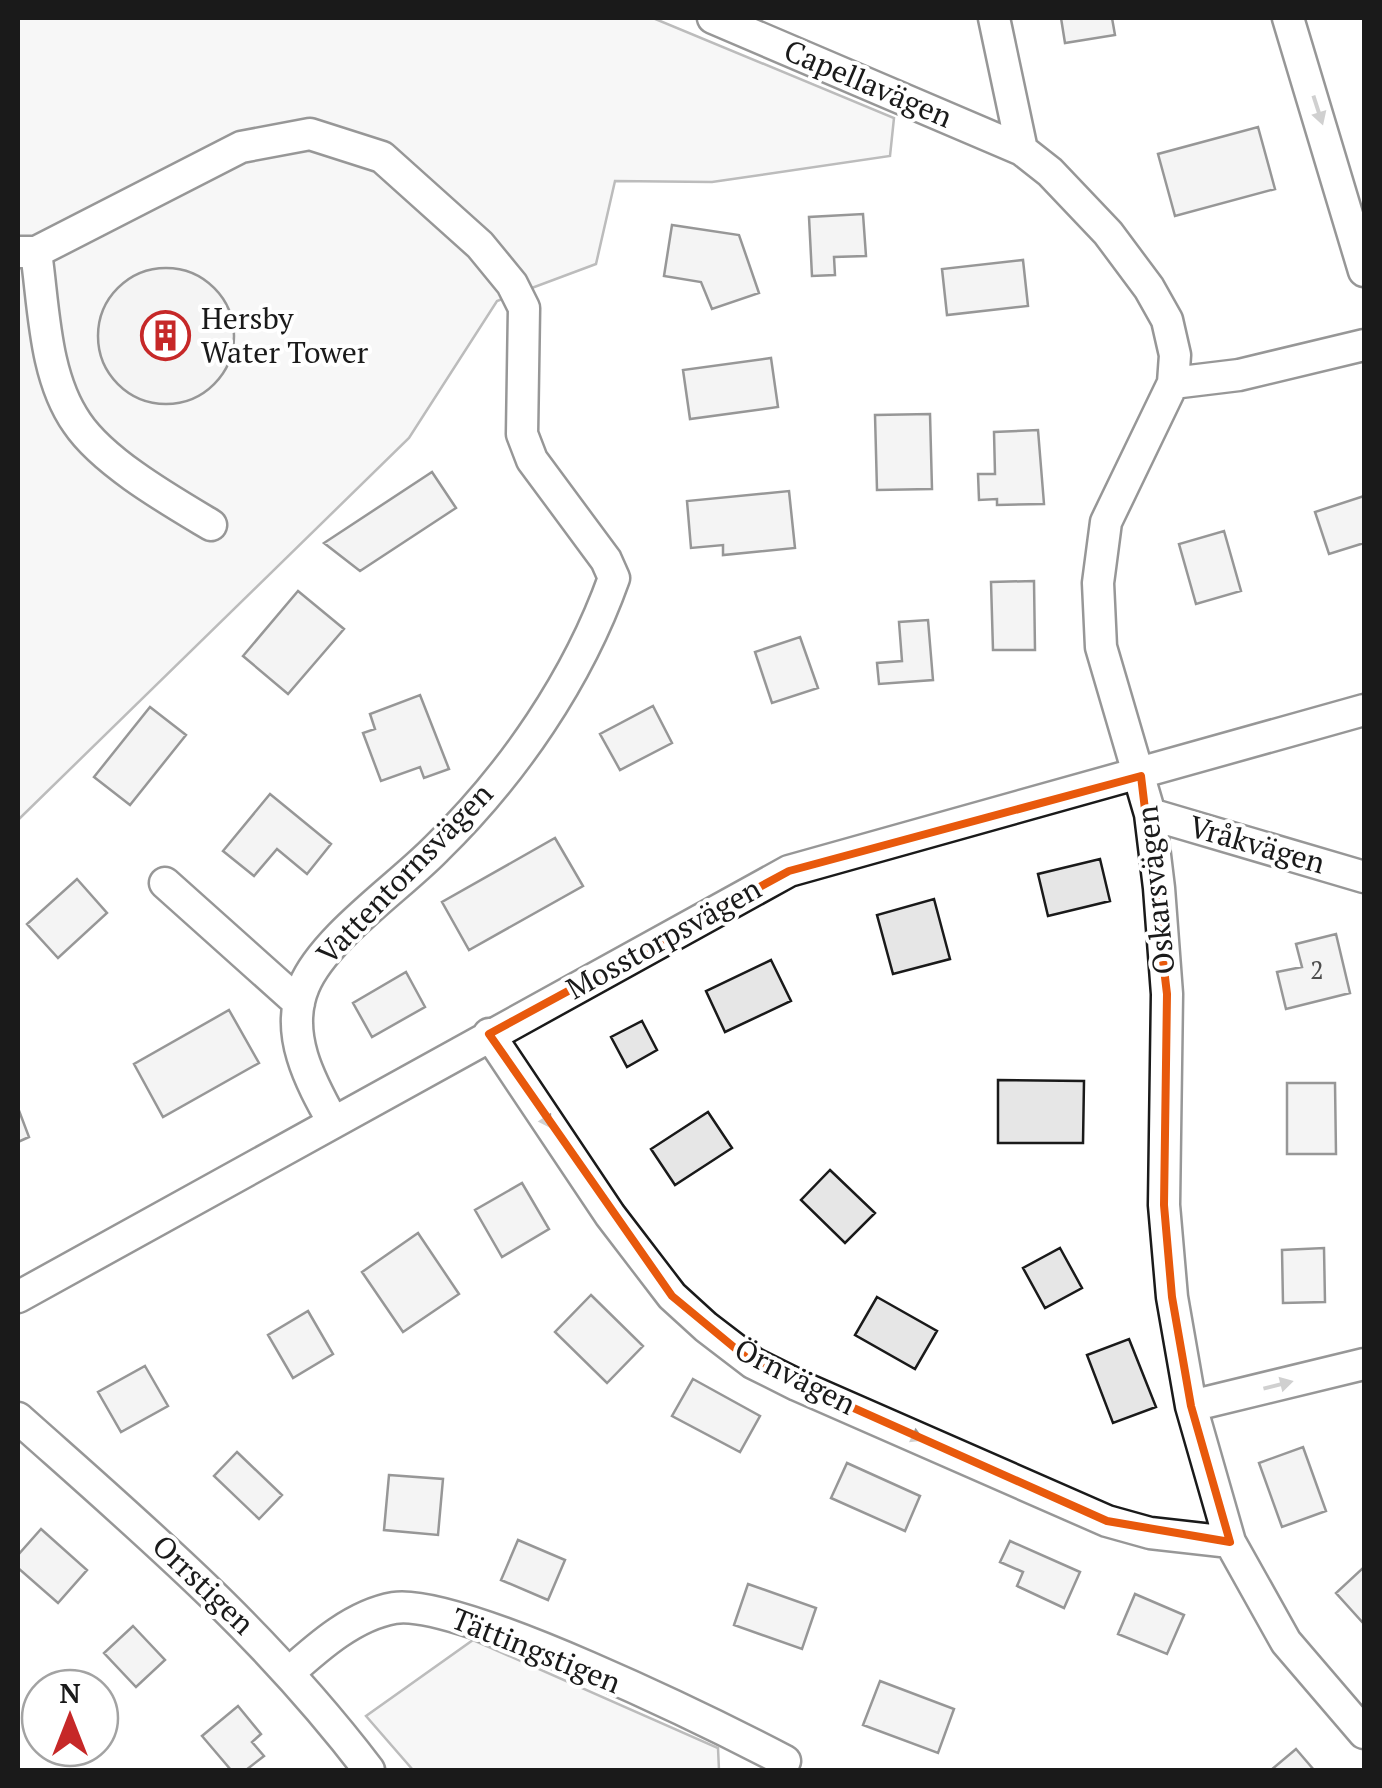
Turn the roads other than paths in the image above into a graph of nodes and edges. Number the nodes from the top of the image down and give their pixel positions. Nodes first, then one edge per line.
1 (713, 18) edge
2 (994, 18) edge
3 (1288, 18) edge
4 (1022, 150) junction
5 (27, 252) edge
6 (1364, 271) edge
7 (1364, 345) edge
8 (1173, 383) junction
9 (211, 525) dead end
10 (1364, 710) edge
11 (1141, 776) junction
12 (1150, 814) junction
13 (1364, 876) edge
14 (165, 883) dead end
15 (299, 1003) junction
16 (490, 1034) junction
17 (333, 1122) junction
18 (18, 1297) edge
19 (1364, 1364) edge
20 (1191, 1406) junction
21 (18, 1418) edge
22 (1230, 1542) junction
23 (290, 1672) junction
24 (1364, 1733) edge
25 (785, 1761) dead end
26 (369, 1770) edge

1 - 4 street, Capellavägen
2 - 4 street
3 -> 6 street
4 - 8 street, Oskarsvägen
5 - 9 street, Vattentornsvägen
5 - 15 street, Vattentornsvägen
7 - 8 street
8 - 11 street, Oskarsvägen
10 - 11 street, Mosstorpsvägen
11 - 12 street, Oskarsvägen
11 - 16 street, Mosstorpsvägen
12 - 13 street, Vråkvägen
12 - 20 street, Oskarsvägen
14 - 15 street
15 - 17 street
16 - 17 street, Mosstorpsvägen
16 -> 22 street, Örnvägen
17 - 18 street, Mosstorpsvägen
20 -> 19 street
20 - 22 street, Oskarsvägen
21 - 23 street, Orrstigen
22 - 24 street, Oskarsvägen
23 - 25 street, Tättingstigen
23 - 26 street, Orrstigen

